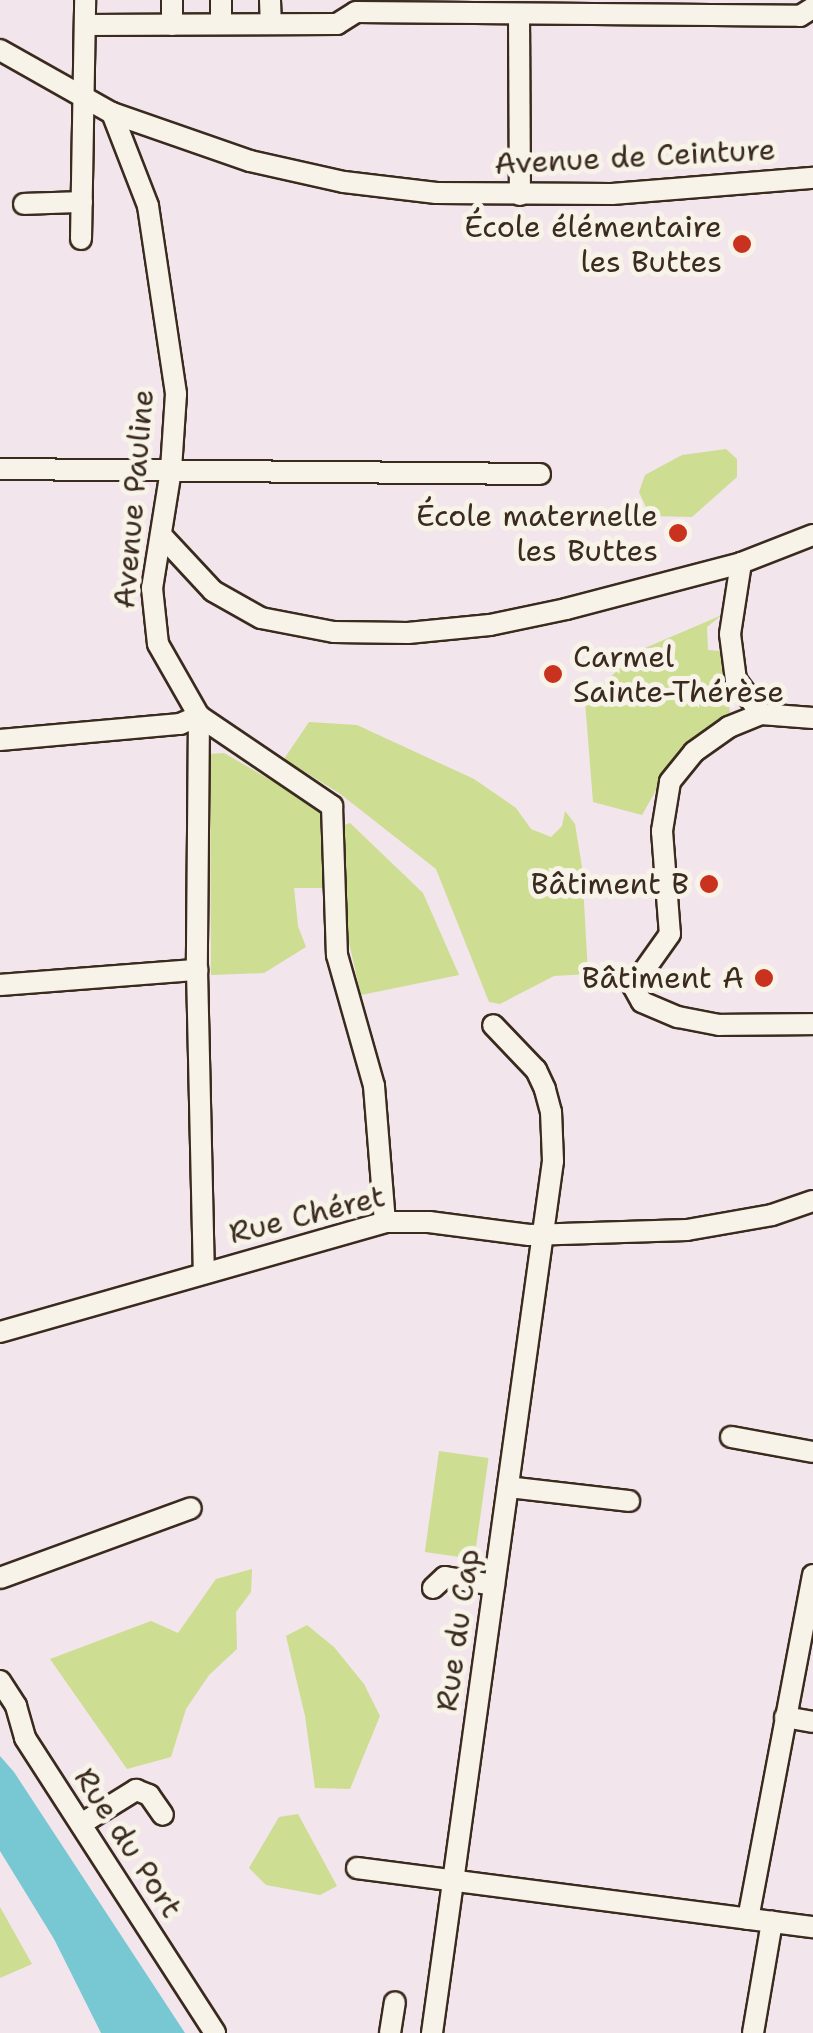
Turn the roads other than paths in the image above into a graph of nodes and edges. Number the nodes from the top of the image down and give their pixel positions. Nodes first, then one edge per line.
1 (85, 0) edge
2 (172, 0) edge
3 (221, 0) edge
4 (270, 0) edge
5 (812, 4) edge
6 (361, 6) edge
7 (519, 14) junction
8 (172, 24) junction
9 (220, 24) junction
10 (271, 24) junction
11 (86, 25) junction
12 (0, 50) edge
13 (83, 94) junction
14 (112, 113) junction
15 (813, 178) edge
16 (520, 195) junction
17 (82, 202) junction
18 (24, 204) dead end
19 (81, 239) dead end
20 (0, 469) edge
21 (171, 470) junction
22 (540, 474) dead end
23 (161, 535) junction
24 (813, 535) edge
25 (741, 562) junction
26 (762, 714) junction
27 (199, 716) junction
28 (813, 718) edge
29 (0, 740) edge
30 (197, 970) junction
31 (0, 985) edge
32 (813, 1024) edge
33 (493, 1025) dead end
34 (813, 1201) edge
35 (385, 1222) junction
36 (545, 1235) junction
37 (204, 1273) junction
38 (0, 1332) edge
39 (731, 1437) dead end
40 (813, 1452) edge
41 (508, 1487) junction
42 (629, 1501) dead end
43 (192, 1508) dead end
44 (813, 1576) edge
45 (0, 1578) edge
46 (494, 1585) junction
47 (433, 1588) dead end
48 (0, 1681) edge
49 (786, 1717) junction
50 (813, 1722) edge
51 (162, 1815) dead end
52 (82, 1824) junction
53 (356, 1868) dead end
54 (452, 1882) junction
55 (748, 1919) junction
56 (772, 1922) junction
57 (813, 1928) edge
58 (395, 2002) dead end
59 (754, 2029) edge
60 (215, 2033) edge
61 (390, 2033) edge
62 (432, 2033) edge

1 - 11 street
2 - 8 street
3 - 9 street
4 - 10 street
5 - 7 street
6 - 7 street
6 - 10 street
7 - 16 street
8 - 9 street
8 - 11 street
9 - 10 street
11 - 13 street
12 - 13 street
13 - 14 street
13 - 17 street
14 - 16 street, Avenue de Ceinture
14 - 21 street, Avenue Pauline
15 - 16 street, Avenue de Ceinture
17 - 18 street
17 - 19 street
20 - 21 street
21 - 22 street
21 - 23 street, Avenue Pauline
23 - 25 street
23 - 27 street, Avenue Pauline
24 - 25 street
25 - 26 street
26 - 28 street
26 - 32 street
27 - 29 street
27 - 30 street
27 - 35 street
30 - 31 street
30 - 37 street
33 - 36 street, Rue du Cap
34 - 36 street, Rue Chéret
35 - 36 street, Rue Chéret
35 - 37 street, Rue Chéret
36 - 41 street, Rue du Cap
37 - 38 street, Rue Chéret
39 - 40 street
41 - 42 street
41 - 46 street, Rue du Cap
43 - 45 street
44 - 49 street
46 - 47 street
46 - 54 street, Rue du Cap
48 - 52 street, Rue du Port
49 - 50 street
49 - 55 street
51 - 52 street
52 - 60 street, Rue du Port
53 - 54 street
54 - 55 street
54 - 62 street, Rue du Cap
55 - 56 street
56 - 57 street
56 - 59 street
58 - 61 street

